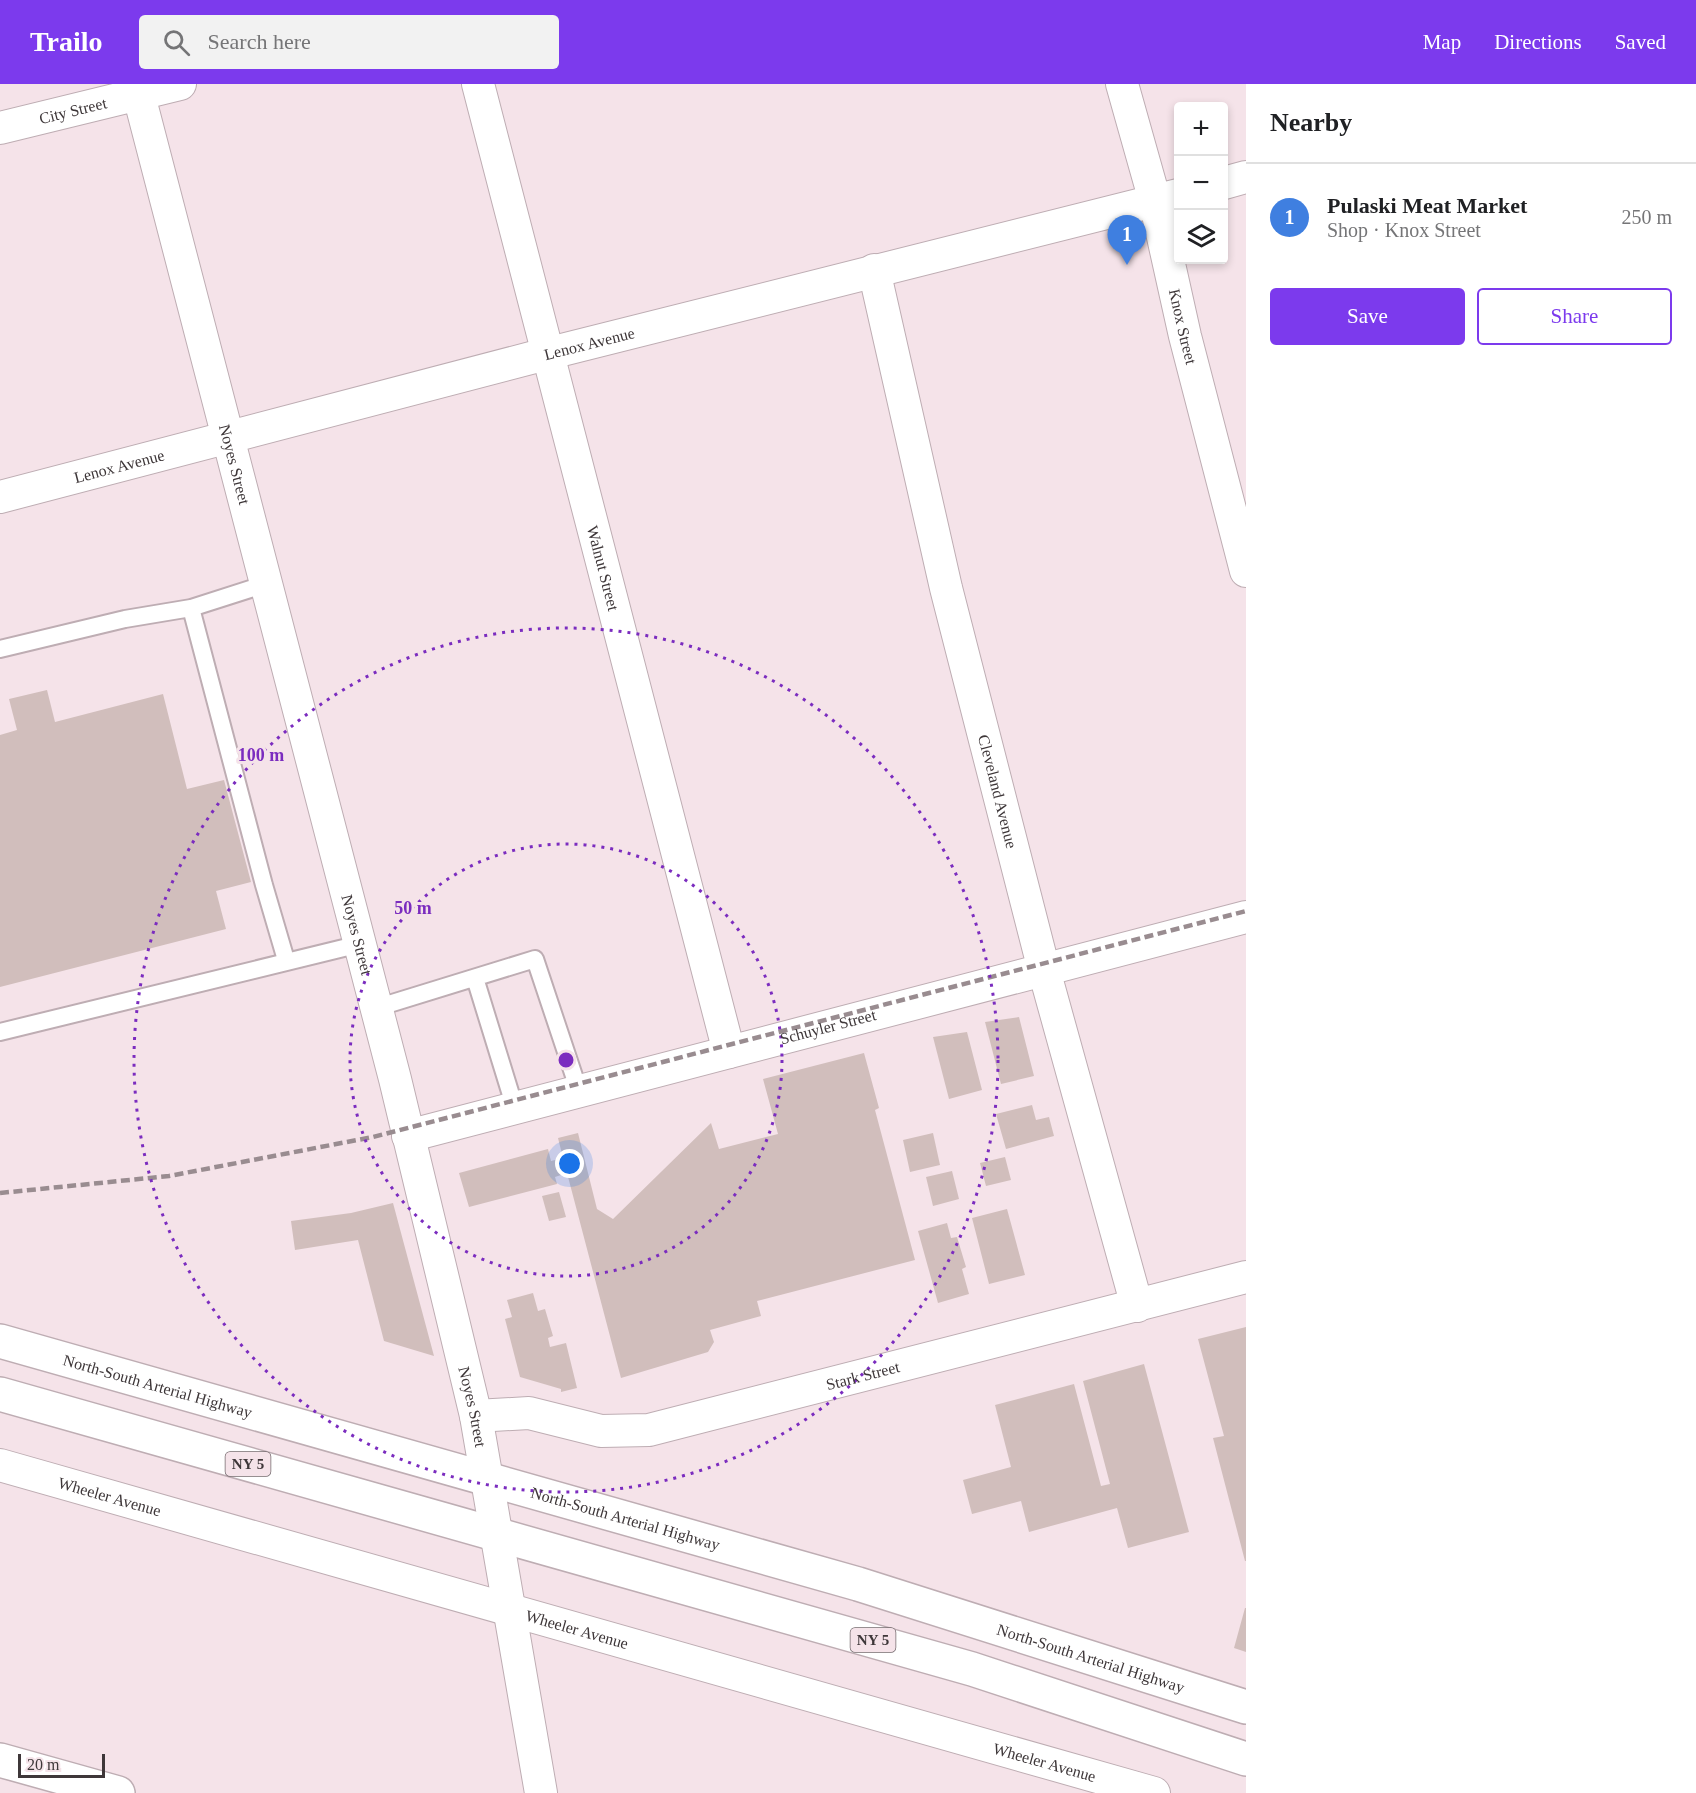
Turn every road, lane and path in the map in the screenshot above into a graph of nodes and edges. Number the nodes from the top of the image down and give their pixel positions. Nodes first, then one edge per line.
1 (180, 84) edge
2 (478, 84) edge
3 (1122, 84) edge
4 (137, 89) edge
5 (0, 128) edge
6 (1246, 177) edge
7 (1228, 182) edge
8 (1167, 198) edge
9 (874, 270) junction
10 (546, 354) junction
11 (228, 439) junction
12 (0, 497) edge
13 (1246, 571) edge
14 (266, 584) junction
15 (191, 608) junction
16 (0, 649) edge
17 (1246, 917) edge
18 (360, 944) junction
19 (286, 960) junction
20 (1044, 970) junction
21 (475, 978) junction
22 (376, 1008) junction
23 (0, 1032) edge
24 (729, 1052) junction
25 (579, 1091) junction
26 (515, 1108) junction
27 (408, 1136) junction
28 (1246, 1277) edge
29 (1137, 1306) junction
30 (0, 1341) edge
31 (0, 1394) edge
32 (476, 1416) junction
33 (0, 1465) edge
34 (488, 1479) junction
35 (496, 1533) junction
36 (511, 1611) junction
37 (1246, 1707) edge
38 (1246, 1759) edge
39 (0, 1760) edge
40 (118, 1793) edge
41 (541, 1793) edge
42 (1154, 1793) edge

1 - 4 street, City Street
2 - 10 street, Walnut Street
3 - 8 street, Knox Street
4 - 5 street, City Street
4 - 11 street, Noyes Street
6 - 7 street
8 - 9 street, Lenox Avenue
8 - 13 street, Knox Street
9 - 10 street, Lenox Avenue
9 - 20 street, Cleveland Avenue
10 - 11 street, Lenox Avenue
10 - 24 street, Walnut Street
11 - 12 street, Lenox Avenue
11 - 14 street, Noyes Street
14 - 15 lane
14 - 18 street, Noyes Street
15 - 16 lane
15 - 19 lane
17 - 20 street, Schuyler Street
18 - 19 lane
18 - 22 street, Noyes Street
19 - 23 lane
20 - 24 street, Schuyler Street
20 - 29 street, Cleveland Avenue
21 - 22 lane
21 - 25 lane
21 - 26 lane
22 - 27 street, Noyes Street
24 - 25 street, Schuyler Street
25 - 26 street, Schuyler Street
26 - 27 street, Schuyler Street
27 - 32 street, Noyes Street
28 - 29 street, Stark Street
29 - 32 street, Stark Street
30 - 34 main road, North-South Arterial Highway
31 - 35 main road, NY 5
32 - 34 street, Noyes Street
33 - 36 street, Wheeler Avenue
34 - 35 street, Noyes Street
34 - 37 main road, North-South Arterial Highway
35 - 36 street, Noyes Street
35 - 38 main road, NY 5
36 - 41 street, Noyes Street
36 - 42 street, Wheeler Avenue
39 - 40 main road

